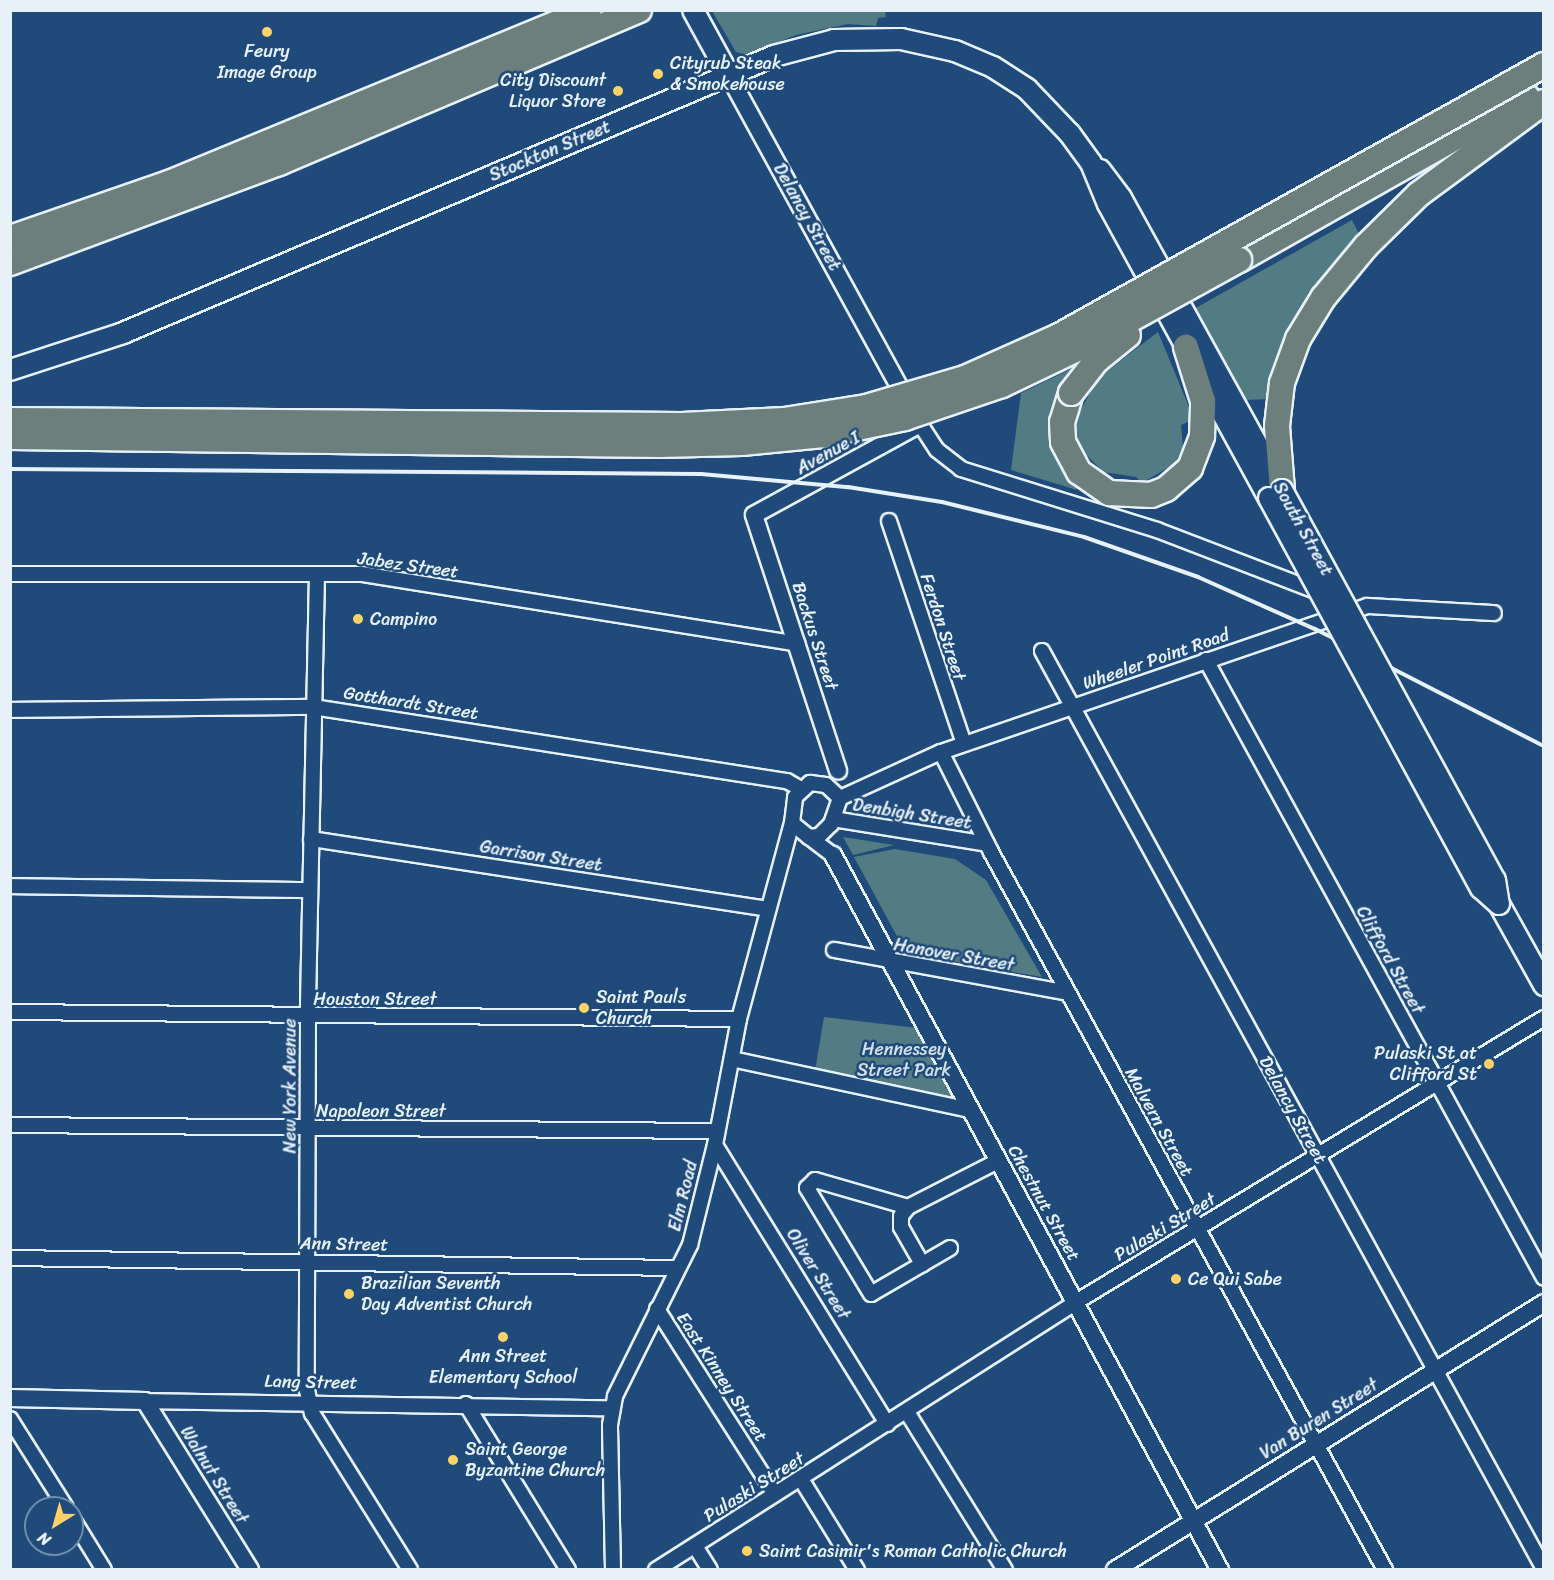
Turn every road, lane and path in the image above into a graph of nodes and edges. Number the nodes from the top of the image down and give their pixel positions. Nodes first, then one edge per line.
1 (589, 10) edge
2 (693, 10) edge
3 (639, 11) edge
4 (1544, 65) edge
5 (728, 74) junction
6 (1544, 87) edge
7 (1544, 102) edge
8 (1059, 120) joint
9 (1091, 163) junction
10 (10, 238) edge
11 (1239, 260) junction
12 (10, 263) edge
13 (1186, 347) junction
14 (37, 360) junction
15 (10, 361) edge
16 (10, 370) edge
17 (10, 420) edge
18 (920, 424) junction
19 (10, 437) edge
20 (1275, 494) junction
21 (754, 515) joint
22 (889, 521) dead end
23 (10, 574) edge
24 (317, 574) junction
25 (1366, 606) junction
26 (1494, 613) dead end
27 (797, 644) junction
28 (1042, 651) dead end
29 (1206, 660) junction
30 (313, 707) junction
31 (1073, 707) junction
32 (10, 710) edge
33 (963, 744) junction
34 (941, 752) junction
35 (838, 771) joint
36 (801, 789) junction
37 (834, 792) junction
38 (792, 823) junction
39 (829, 824) junction
40 (809, 837) junction
41 (311, 839) junction
42 (987, 844) junction
43 (833, 855) junction
44 (10, 886) edge
45 (310, 890) junction
46 (766, 909) junction
47 (834, 950) dead end
48 (889, 962) junction
49 (1544, 985) edge
50 (1068, 993) junction
51 (10, 1012) edge
52 (308, 1016) junction
53 (1544, 1018) edge
54 (739, 1019) junction
55 (732, 1059) junction
56 (1436, 1082) junction
57 (970, 1110) junction
58 (10, 1125) edge
59 (308, 1129) junction
60 (716, 1138) junction
61 (1318, 1157) junction
62 (998, 1161) junction
63 (908, 1207) junction
64 (1196, 1228) junction
65 (950, 1248) dead end
66 (10, 1258) edge
67 (306, 1261) junction
68 (922, 1264) junction
69 (677, 1268) junction
70 (1544, 1278) edge
71 (1076, 1302) junction
72 (1544, 1304) edge
73 (657, 1309) junction
74 (1435, 1370) junction
75 (10, 1398) edge
76 (145, 1401) junction
77 (309, 1402) junction
78 (466, 1404) junction
79 (612, 1408) junction
80 (907, 1412) junction
81 (10, 1419) edge
82 (887, 1424) junction
83 (1316, 1444) junction
84 (801, 1479) junction
85 (775, 1494) junction
86 (58, 1496) edge
87 (1194, 1521) junction
88 (84, 1537) edge
89 (695, 1546) junction
90 (104, 1569) edge
91 (250, 1569) edge
92 (410, 1569) edge
93 (568, 1569) edge
94 (613, 1569) edge
95 (656, 1569) edge
96 (710, 1569) edge
97 (857, 1569) edge
98 (1005, 1569) edge
99 (1115, 1569) edge
100 (1220, 1569) edge
101 (1385, 1569) edge
102 (1544, 1569) edge

1 - 10 highway
2 - 5 main road, Delancy Street
3 - 12 highway
4 - 17 highway, bridge
5 - 8 main road, Stockton Street
5 - 14 main road, Stockton Street
5 - 18 street, Delancy Street
6 - 11 highway
7 - 20 highway
8 - 9 main road, South Street
9 - 13 main road, South Street
9 - 20 main road, South Street
11 - 13 highway, bridge
11 - 19 highway, bridge
13 - 20 main road, South Street
14 - 15 main road, Stockton Street
14 - 16 main road, Stockton Street
18 - 21 street, Avenue I
18 - 25 street
20 - 49 main road, South Street, bridge
21 - 27 street, Backus Street
22 - 33 street, Ferdon Street
23 - 24 street, Jabez Street
24 - 27 street, Jabez Street
24 - 30 street, New York Avenue
25 - 26 street, Wheeler Point Road
25 - 29 street, Wheeler Point Road
27 - 35 street, Backus Street
28 - 31 street, Delancy Street
29 - 31 street, Wheeler Point Road
29 - 56 street, Clifford Street
30 - 32 street, Gotthardt Street
30 - 36 street, Gotthardt Street
30 - 41 street, New York Avenue
31 - 33 street, Wheeler Point Road
31 - 61 street, Delancy Street
33 - 34 street, Wheeler Point Road
34 - 37 street, Wheeler Point Road
34 - 42 street, Malvern Street
35 - 37 street
36 - 37 street
36 - 38 street
37 - 39 street
38 - 40 street
38 - 46 street, Elm Road
39 - 40 street
39 - 42 street, Denbigh Street
39 - 43 street
40 - 43 street
41 - 45 street, New York Avenue
41 - 46 street, Garrison Street
42 - 50 street, Malvern Street
43 - 48 street, Chestnut Street
44 - 45 street
45 - 52 street, New York Avenue
46 - 54 street, Elm Road
47 - 48 street, Hanover Street
48 - 50 street, Hanover Street
48 - 57 street, Chestnut Street
50 - 64 street, Malvern Street
51 - 52 street, Houston Street
52 - 54 street, Houston Street
52 - 59 street, New York Avenue
53 - 56 street, Pulaski Street
54 - 55 street, Elm Road
55 - 57 street
55 - 60 street, Elm Road
56 - 61 street, Pulaski Street
56 - 70 street, Clifford Street
57 - 62 street, Chestnut Street
58 - 59 street, Napoleon Street
59 - 60 street, Napoleon Street
59 - 67 street, New York Avenue
60 - 69 street, Elm Road
60 - 82 street, Oliver Street
61 - 64 street, Pulaski Street
61 - 74 street, Delancy Street
62 - 63 street
62 - 71 street, Chestnut Street
63 - 68 street
63 - 68 street
64 - 71 street, Pulaski Street
64 - 83 street, Malvern Street
65 - 68 street
66 - 67 street, Ann Street
67 - 69 street, Ann Street
67 - 77 street, New York Avenue
69 - 73 street, Elm Road
71 - 80 street, Pulaski Street
71 - 87 street, Chestnut Street
72 - 74 street, Van Buren Street
73 - 79 street, Elm Road
73 - 85 street, East Kinney Street
74 - 83 street, Van Buren Street
74 - 102 street, Delancy Street
75 - 76 street, Lang Street
76 - 77 street, Lang Street
76 - 91 street, Walnut Street
77 - 78 street, Lang Street
77 - 92 street, New York Avenue
78 - 79 street, Lang Street
78 - 93 street
79 - 94 street, Elm Road
80 - 82 street, Pulaski Street
80 - 98 street
81 - 86 street
82 - 84 street, Pulaski Street
83 - 87 street, Van Buren Street
83 - 101 street, Malvern Street
84 - 85 street, Pulaski Street
84 - 97 street
85 - 89 street, Pulaski Street
87 - 99 street, Van Buren Street
87 - 100 street, Chestnut Street
88 - 90 street
89 - 95 street, Pulaski Street
89 - 96 street

